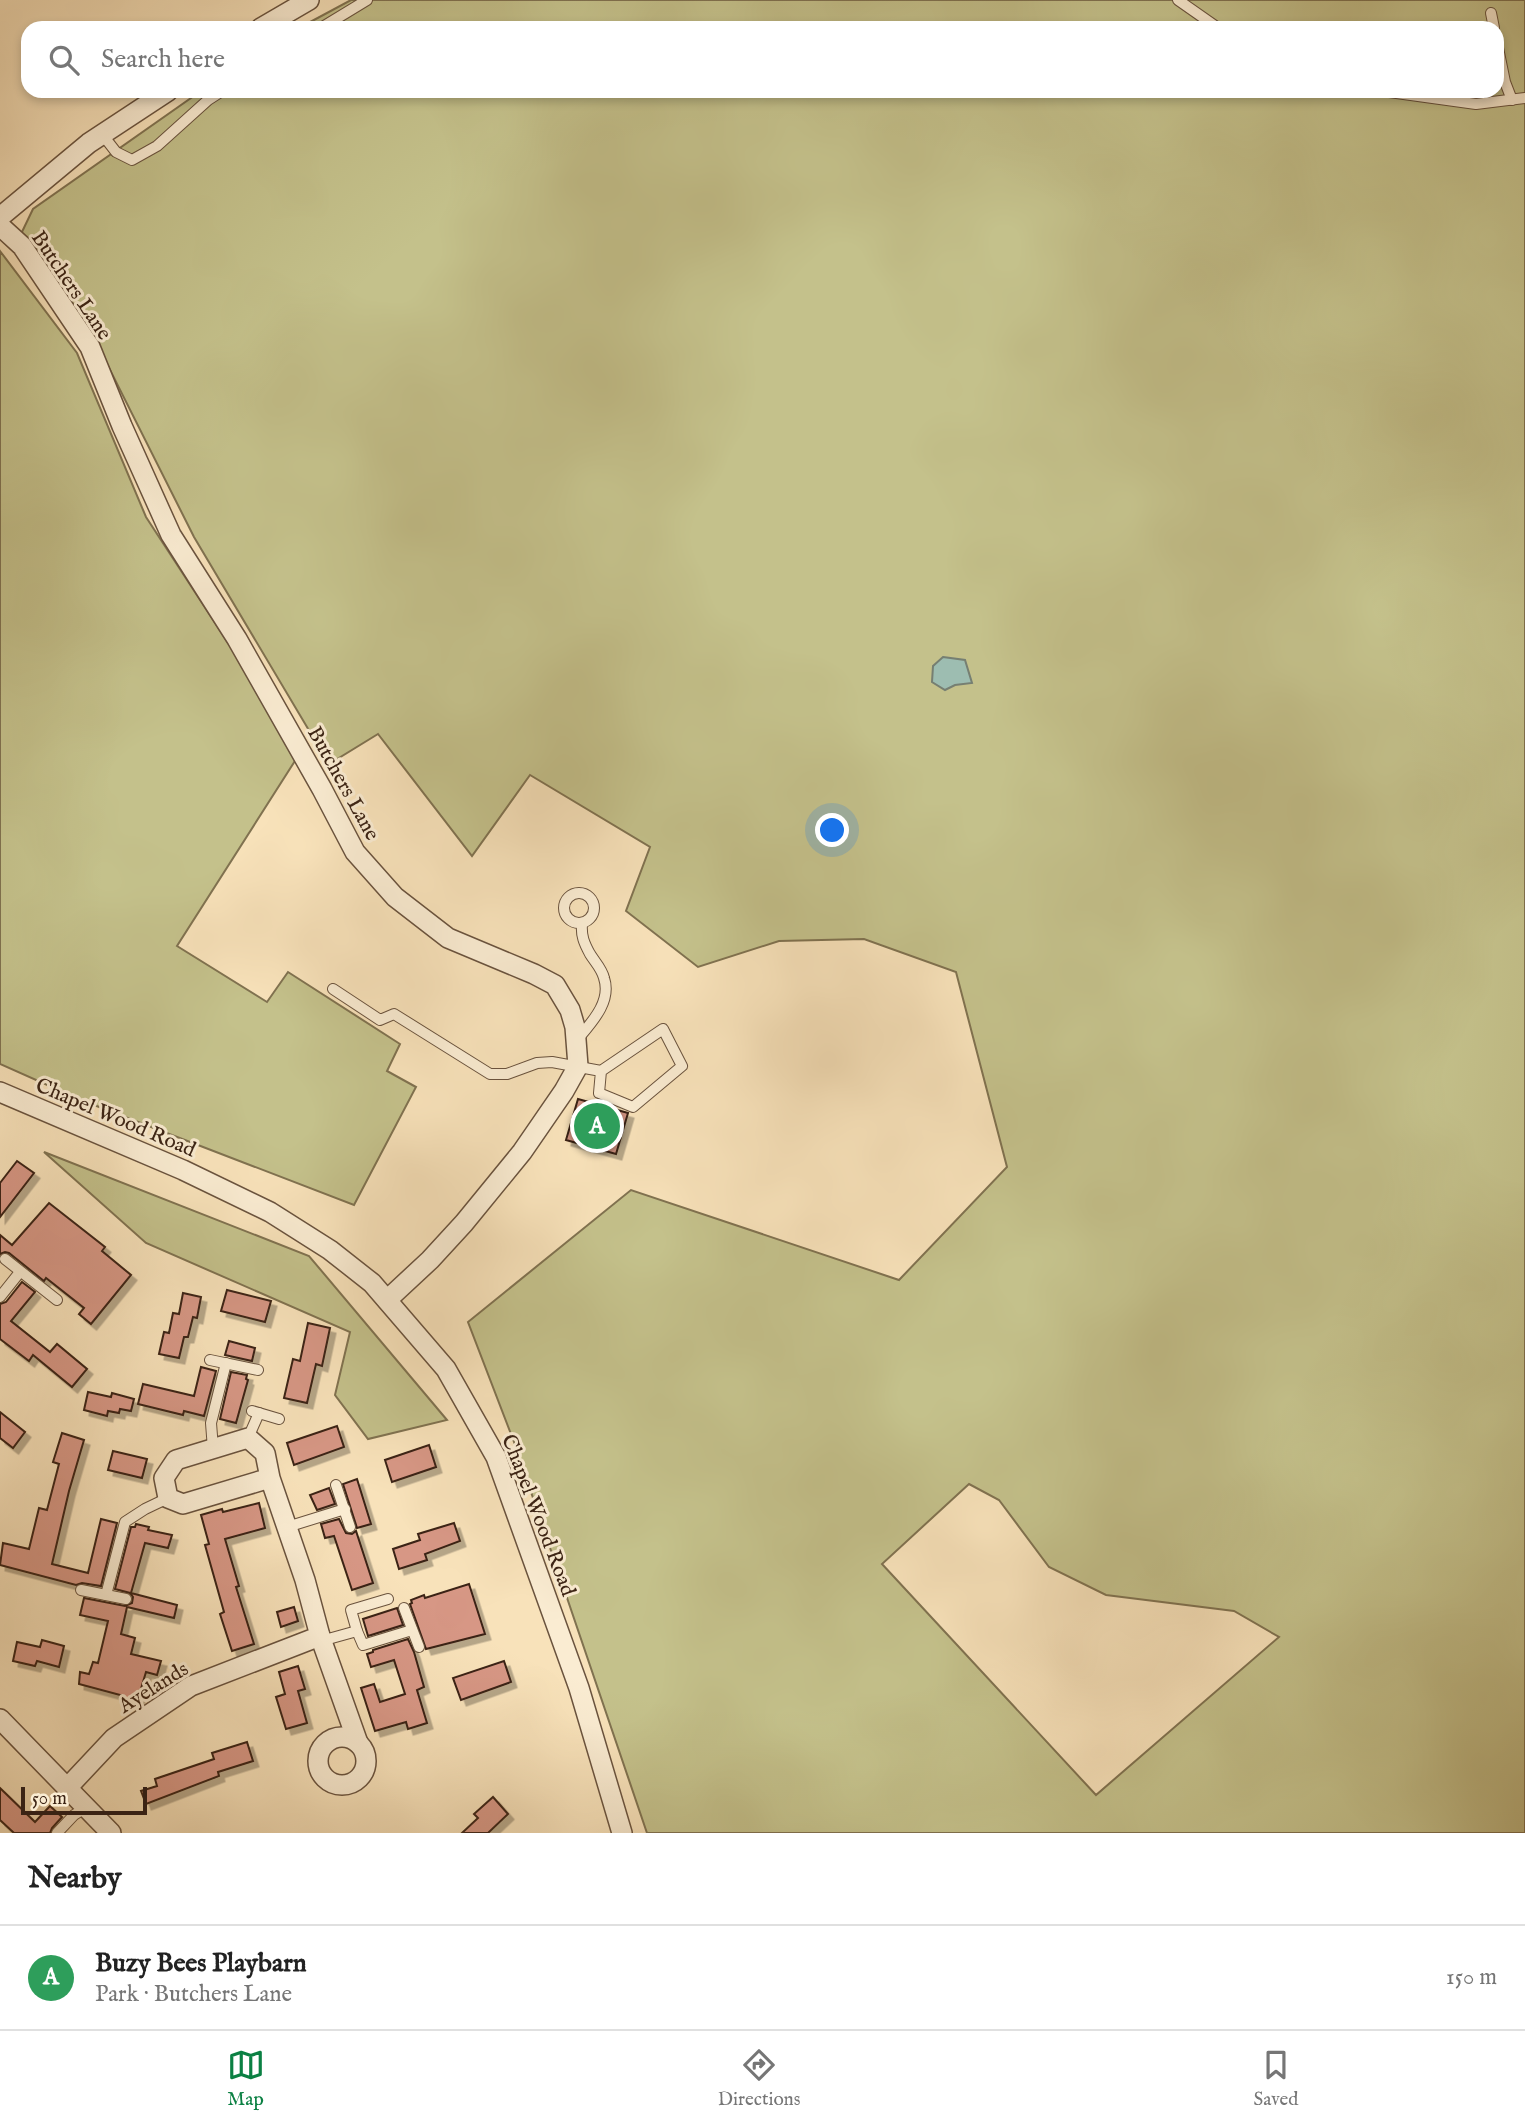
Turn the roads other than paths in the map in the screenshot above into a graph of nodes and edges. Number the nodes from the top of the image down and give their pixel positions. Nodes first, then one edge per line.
1 (309, 0) edge
2 (367, 0) edge
3 (1178, 0) edge
4 (1490, 13) dead end
5 (273, 21) edge
6 (332, 21) edge
7 (1208, 21) edge
8 (1492, 21) edge
9 (1504, 73) edge
10 (157, 98) edge
11 (211, 98) edge
12 (1433, 98) edge
13 (1525, 98) edge
14 (1512, 100) junction
15 (102, 134) junction
16 (0, 217) edge
17 (0, 226) edge
18 (582, 924) dead end
19 (333, 989) dead end
20 (577, 1040) junction
21 (578, 1066) junction
22 (601, 1071) junction
23 (0, 1092) edge
24 (5, 1259) dead end
25 (20, 1272) junction
26 (0, 1297) edge
27 (57, 1300) dead end
28 (387, 1300) junction
29 (210, 1360) dead end
30 (226, 1363) junction
31 (258, 1370) dead end
32 (279, 1419) dead end
33 (248, 1438) junction
34 (213, 1449) junction
35 (270, 1478) junction
36 (336, 1485) dead end
37 (168, 1498) junction
38 (345, 1508) junction
39 (287, 1527) junction
40 (350, 1527) dead end
41 (81, 1590) dead end
42 (106, 1595) junction
43 (126, 1599) dead end
44 (388, 1599) dead end
45 (404, 1608) dead end
46 (412, 1630) junction
47 (357, 1631) junction
48 (321, 1638) junction
49 (419, 1647) dead end
50 (0, 1719) edge
51 (358, 1743) dead end
52 (68, 1787) junction
53 (85, 1808) junction
54 (57, 1833) edge
55 (111, 1833) edge
56 (622, 1833) edge

1 - 5 street
2 - 6 lane
3 - 7 lane
4 - 8 lane
9 - 14 lane
10 - 15 street
11 - 15 lane
12 - 14 lane
13 - 14 lane
15 - 16 street
17 - 20 street, Butchers Lane
18 - 20 lane
19 - 21 lane
20 - 21 street, Butchers Lane
21 - 22 lane
21 - 28 street
22 - 22 lane
23 - 28 street, Chapel Wood Road
24 - 25 lane
25 - 26 lane
25 - 27 lane
28 - 56 street, Chapel Wood Road
29 - 30 lane
30 - 31 lane
30 - 34 lane
32 - 33 lane
33 - 34 street
33 - 35 street
34 - 37 street
35 - 37 street
35 - 39 street
36 - 38 lane
37 - 42 lane
38 - 39 lane
38 - 40 lane
39 - 48 street
41 - 42 lane
42 - 43 lane
44 - 47 lane
45 - 46 lane
46 - 47 lane
46 - 49 lane
47 - 48 lane
48 - 51 street
48 - 52 street, Ayelands
50 - 52 street
52 - 53 street
53 - 54 lane
53 - 55 street

